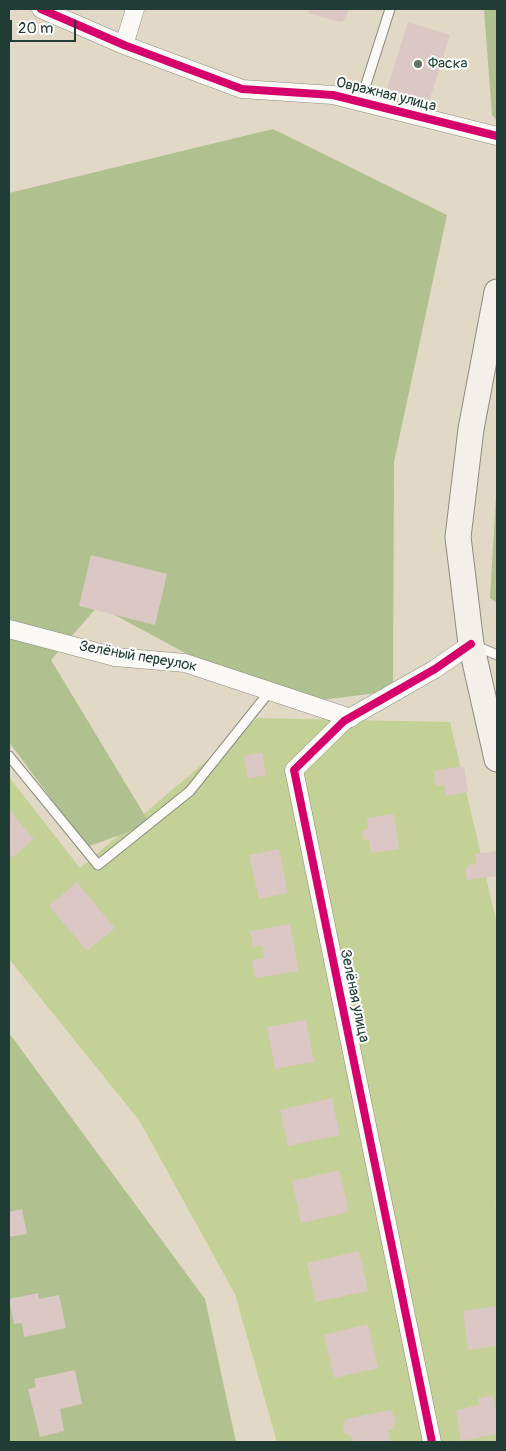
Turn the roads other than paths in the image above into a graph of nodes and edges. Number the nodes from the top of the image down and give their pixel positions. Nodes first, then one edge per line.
1 (41, 9) edge
2 (135, 9) edge
3 (390, 9) edge
4 (124, 45) junction
5 (360, 103) junction
6 (497, 136) edge
7 (497, 292) edge
8 (9, 630) edge
9 (471, 644) junction
10 (497, 655) edge
11 (270, 691) junction
12 (351, 718) junction
13 (9, 756) edge
14 (497, 759) edge
15 (432, 1442) edge

1 - 4 street, Овражная улица
2 - 4 street
3 - 5 lane
4 - 5 street, Овражная улица
5 - 6 street, Овражная улица
7 - 9 main road
8 - 11 street, Зелёный переулок
9 - 10 lane
9 - 12 street, Зелёная улица
9 - 14 main road
11 - 12 street, Зелёный переулок
11 - 13 lane
12 - 15 street, Зелёная улица

